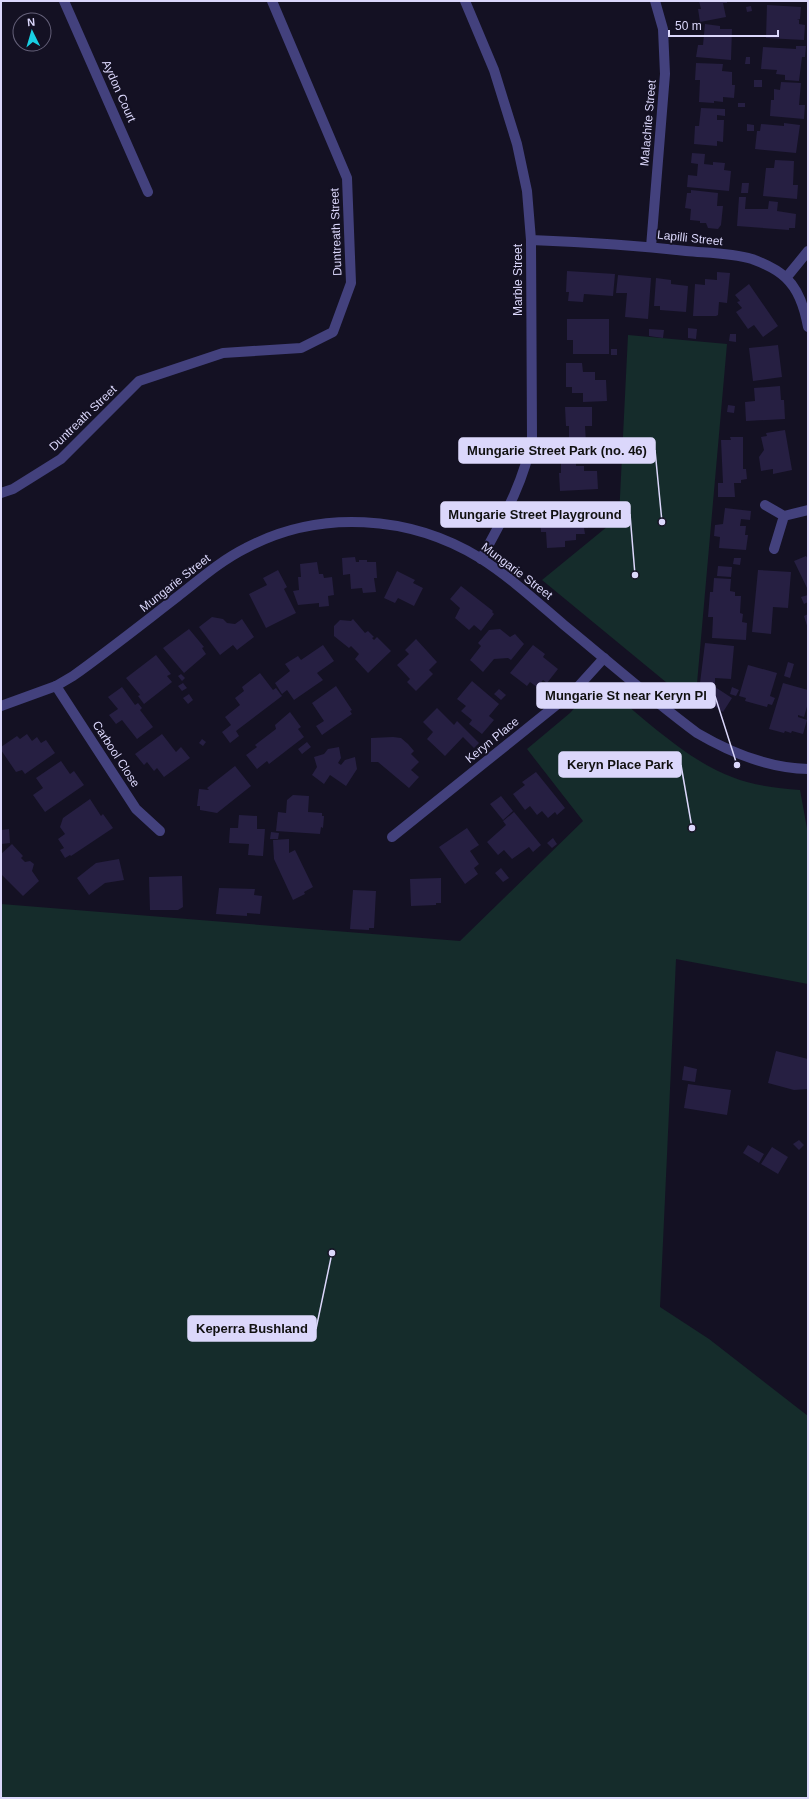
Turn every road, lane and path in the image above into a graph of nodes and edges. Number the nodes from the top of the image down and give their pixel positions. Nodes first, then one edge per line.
1 (64, 1) edge
2 (272, 1) edge
3 (465, 1) edge
4 (655, 1) edge
5 (148, 192) dead end
6 (531, 240) junction
7 (651, 247) junction
8 (808, 251) edge
9 (786, 278) junction
10 (808, 327) edge
11 (1, 492) edge
12 (765, 505) dead end
13 (808, 510) edge
14 (784, 516) junction
15 (774, 549) dead end
16 (481, 559) junction
17 (604, 658) junction
18 (56, 686) junction
19 (1, 706) edge
20 (808, 769) edge
21 (160, 831) dead end
22 (392, 837) dead end

1 - 5 street, Aydon Court
2 - 11 street, Duntreath Street
3 - 6 street, Marble Street
4 - 7 street, Malachite Street
6 - 7 street, Lapilli Street
6 - 16 street, Marble Street
7 - 9 street, Lapilli Street
8 - 9 street
9 - 10 street, Lapilli Street
12 - 14 street
13 - 14 street
14 - 15 street
16 - 17 street, Mungarie Street
16 - 18 street, Mungarie Street
17 - 20 street, Mungarie Street
17 - 22 street, Keryn Place
18 - 19 street, Mungarie Street
18 - 21 street, Carbool Close

